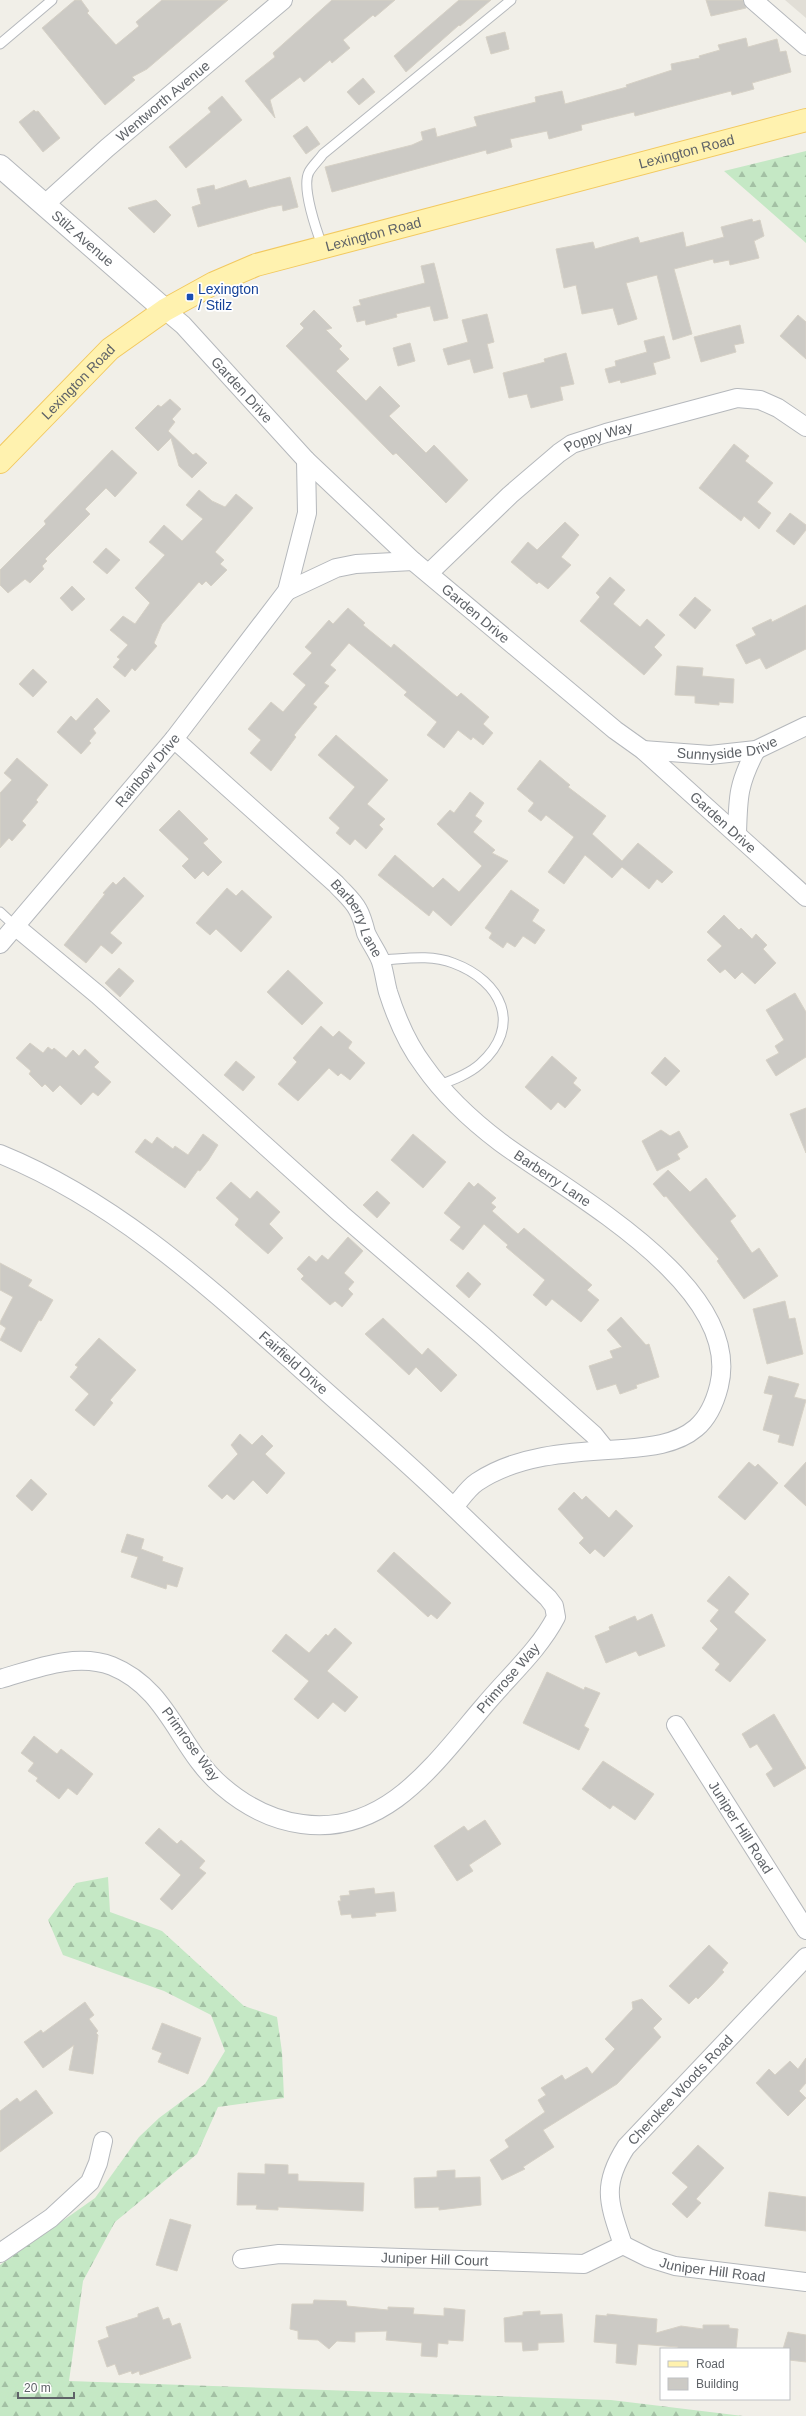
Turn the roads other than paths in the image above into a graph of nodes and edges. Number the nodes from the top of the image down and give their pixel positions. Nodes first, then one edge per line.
1 (52, 0) edge
2 (283, 0) edge
3 (511, 0) edge
4 (753, 0) edge
5 (0, 44) edge
6 (806, 46) edge
7 (806, 120) edge
8 (0, 166) edge
9 (44, 205) junction
10 (323, 248) junction
11 (165, 310) junction
12 (806, 427) edge
13 (306, 460) junction
14 (0, 462) edge
15 (413, 561) junction
16 (429, 573) junction
17 (287, 591) junction
18 (806, 726) edge
19 (174, 738) junction
20 (643, 750) junction
21 (756, 750) junction
22 (737, 834) junction
23 (806, 897) edge
24 (0, 912) edge
25 (15, 926) junction
26 (0, 944) edge
27 (380, 960) junction
28 (439, 1086) junction
29 (0, 1154) edge
30 (606, 1450) junction
31 (454, 1507) junction
32 (556, 1611) joint
33 (0, 1679) edge
34 (676, 1725) dead end
35 (806, 1930) edge
36 (806, 1957) edge
37 (103, 2141) dead end
38 (623, 2245) junction
39 (0, 2253) edge
40 (242, 2259) dead end
41 (806, 2282) edge

1 - 5 lane
2 - 9 street, Wentworth Avenue
3 - 10 lane
4 - 6 street
7 - 10 main road, Lexington Road
8 - 9 street, Stilz Avenue
9 - 11 street, Stilz Avenue
10 - 11 main road, Lexington Road
11 - 13 street, Garden Drive
11 - 14 main road, Lexington Road
12 - 16 street, Poppy Way
13 - 15 street, Garden Drive
13 - 17 street, Rainbow Drive
15 - 16 street, Garden Drive
15 - 17 street, Rainbow Drive
16 - 20 street, Garden Drive
17 - 19 street, Rainbow Drive
18 - 21 street, Sunnyside Drive
19 - 25 street, Rainbow Drive
19 - 27 street, Barberry Lane
20 - 21 street, Sunnyside Drive
20 - 22 street, Garden Drive
21 - 22 street
22 - 23 street, Garden Drive
24 - 25 lane
25 - 26 street, Rainbow Drive
25 - 30 street
27 - 28 street, Barberry Lane
27 - 28 lane
28 - 30 street, Barberry Lane
29 - 31 street, Fairfield Drive
30 - 31 street, Barberry Lane
31 - 32 street, Fairfield Drive
32 - 33 street, Primrose Way
34 - 35 street, Juniper Hill Road
36 - 38 street, Cherokee Woods Road
37 - 39 street
38 - 40 street, Juniper Hill Court
38 - 41 street, Juniper Hill Road

